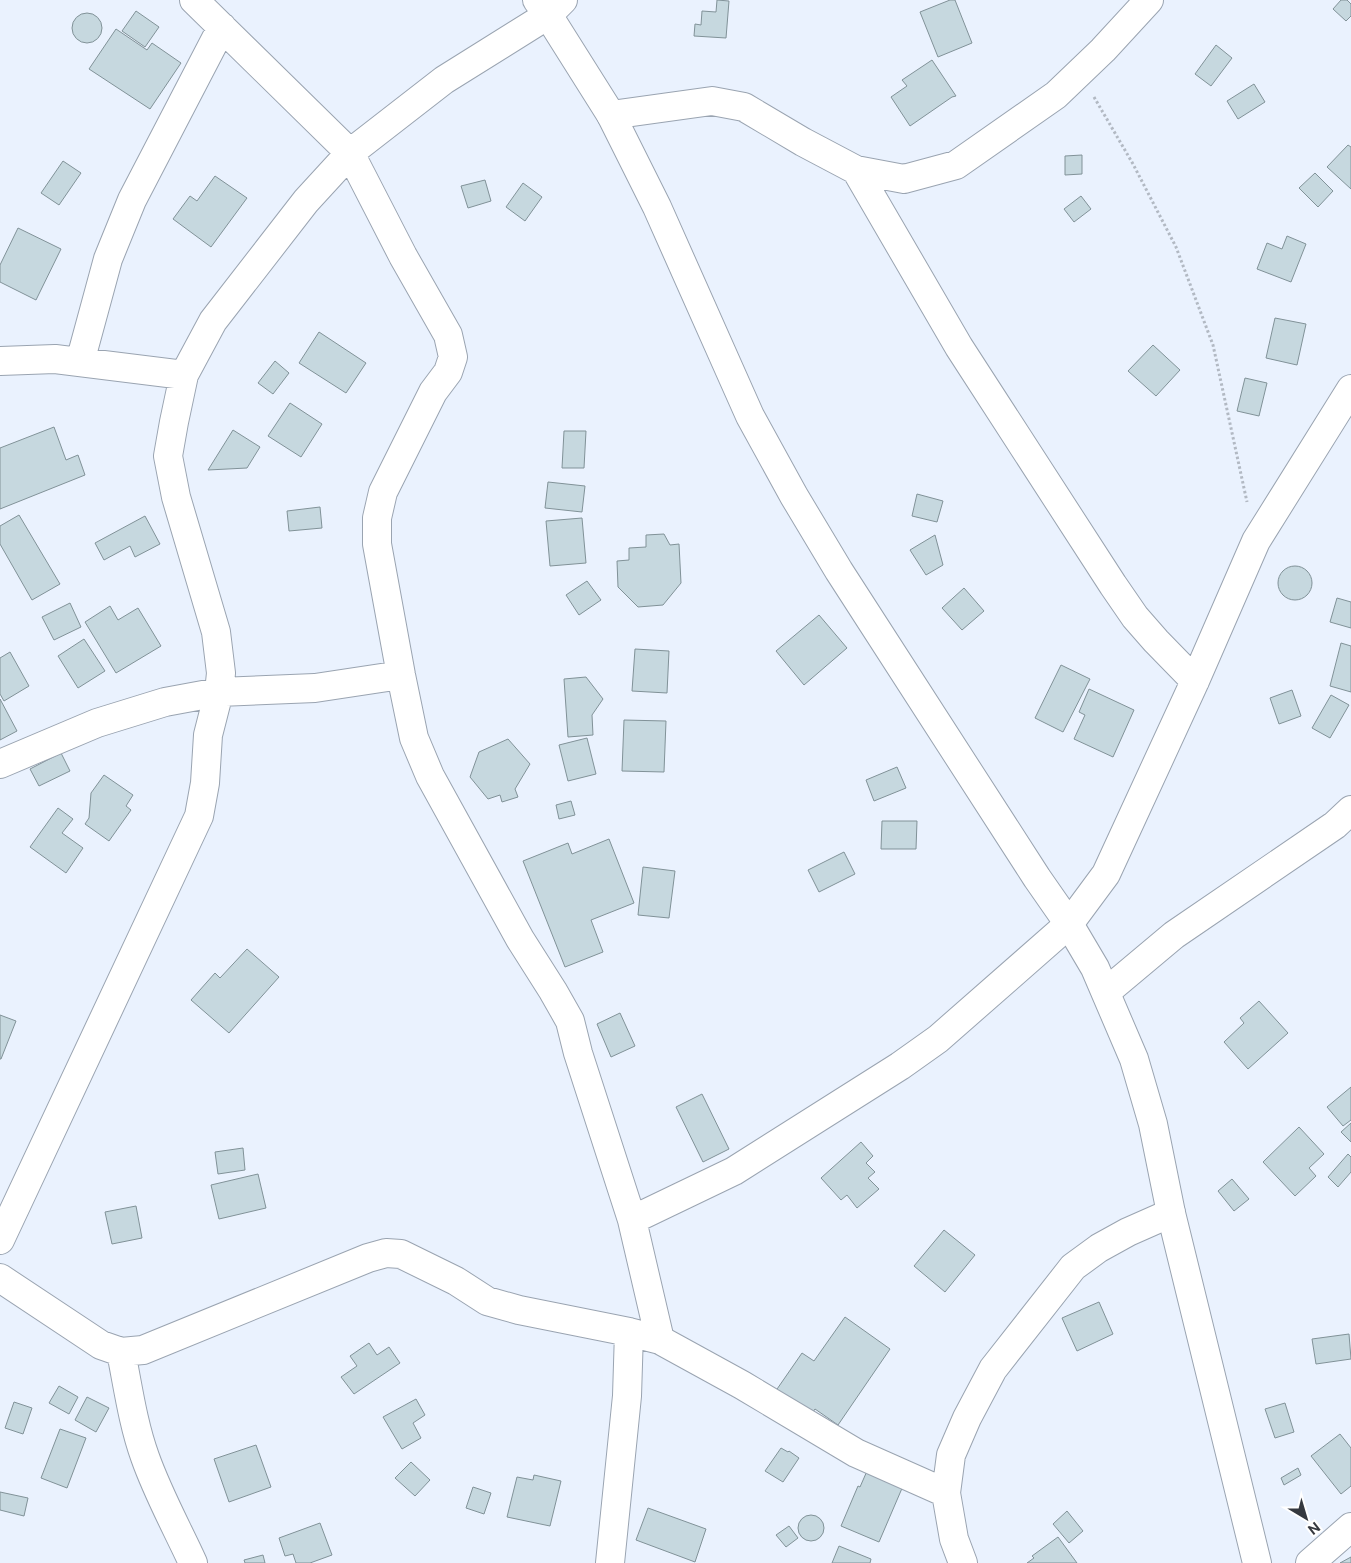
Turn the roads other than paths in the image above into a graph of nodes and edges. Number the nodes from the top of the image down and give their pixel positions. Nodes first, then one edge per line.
1 (194, 0) edge
2 (1149, 0) edge
3 (549, 5) edge
4 (222, 27) junction
5 (611, 115) junction
6 (350, 153) junction
7 (856, 170) junction
8 (0, 361) edge
9 (80, 362) junction
10 (184, 374) junction
11 (1351, 389) edge
12 (401, 675) junction
13 (1194, 681) junction
14 (219, 692) junction
15 (0, 764) edge
16 (1351, 810) edge
17 (1069, 924) junction
18 (1106, 992) junction
19 (1171, 1213) junction
20 (632, 1220) junction
21 (0, 1240) edge
22 (0, 1278) edge
23 (629, 1332) junction
24 (660, 1340) junction
25 (121, 1352) junction
26 (946, 1493) junction
27 (1351, 1527) edge
28 (958, 1551) edge
29 (193, 1563) edge
30 (610, 1563) edge
31 (943, 1563) edge
32 (1256, 1563) edge
33 (1310, 1563) edge

1 - 4 street
2 - 7 street
3 - 5 street
3 - 6 street
4 - 6 street
4 - 9 street
5 - 7 street
5 - 17 street
6 - 10 street
6 - 12 street
7 - 13 street
8 - 9 street
9 - 10 street
10 - 14 street
11 - 13 street
12 - 14 street
12 - 20 street
13 - 17 street
14 - 15 street
14 - 21 street
16 - 18 street
17 - 18 street
17 - 20 street
18 - 19 street
19 - 26 street
19 - 32 street
20 - 24 street
22 - 25 street
23 - 24 street
23 - 25 street
23 - 30 street
24 - 26 street
25 - 29 street
26 - 28 street
27 - 33 street
28 - 31 street

